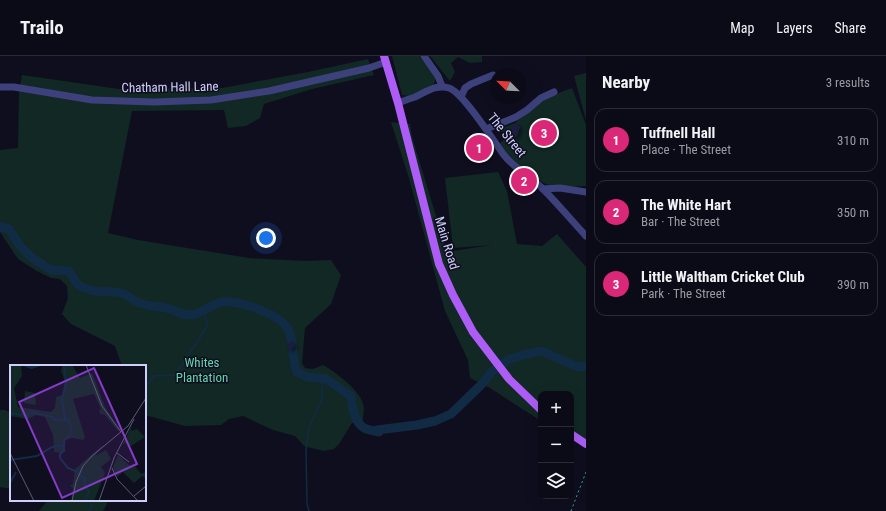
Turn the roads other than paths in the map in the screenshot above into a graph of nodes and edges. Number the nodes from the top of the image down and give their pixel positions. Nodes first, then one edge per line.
1 (424, 56) edge
2 (385, 59) edge
3 (490, 77) edge
4 (442, 86) junction
5 (0, 87) edge
6 (554, 92) dead end
7 (461, 97) junction
8 (398, 103) junction
9 (486, 129) junction
10 (543, 189) junction
11 (586, 192) edge
12 (586, 236) edge
13 (538, 407) edge
14 (574, 436) edge
15 (586, 444) edge

1 - 4 street
2 - 5 street, Chatham Hall Lane
2 - 8 main road, Main Road
3 - 7 street
4 - 7 street, The Street
4 - 8 street
6 - 9 street
7 - 9 street, The Street
8 - 13 main road, Main Road
9 - 10 street, The Street
10 - 11 street
10 - 12 street, The Street
14 - 15 main road

